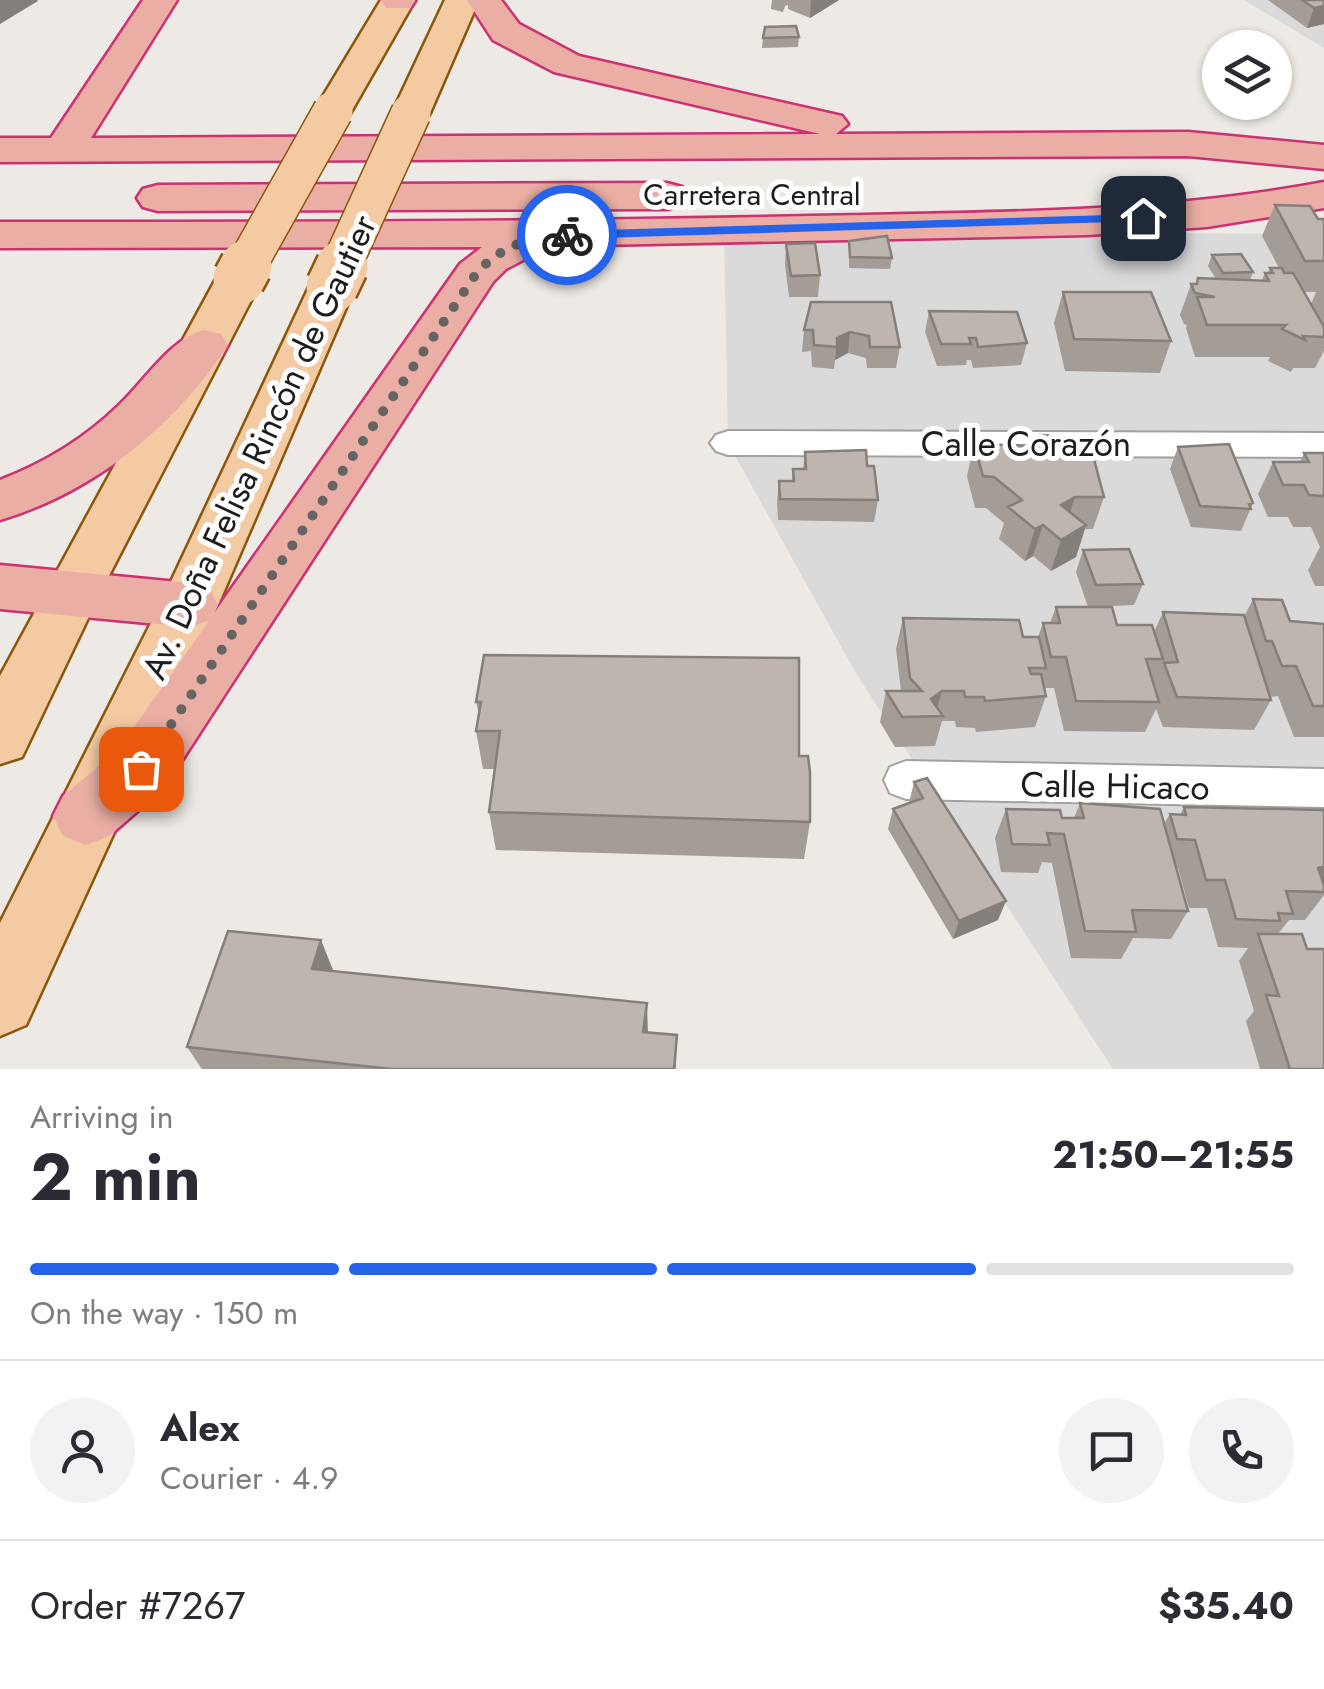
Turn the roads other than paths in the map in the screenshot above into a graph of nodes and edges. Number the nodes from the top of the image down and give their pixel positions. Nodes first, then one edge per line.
1 (126, 0) edge
2 (160, 0) edge
3 (398, 0) edge
4 (462, 0) edge
5 (484, 0) edge
6 (114, 68) junction
7 (919, 144) junction
8 (1188, 144) junction
9 (1324, 146) edge
10 (219, 148) junction
11 (32, 150) edge
12 (1324, 157) edge
13 (1324, 175) edge
14 (0, 181) edge
15 (1324, 194) edge
16 (0, 200) edge
17 (536, 236) junction
18 (9, 238) edge
19 (204, 345) junction
20 (728, 443) dead end
21 (1324, 444) edge
22 (0, 501) edge
23 (0, 587) edge
24 (72, 593) junction
25 (189, 605) junction
26 (0, 738) edge
27 (906, 780) dead end
28 (1324, 788) edge
29 (86, 816) junction
30 (0, 1000) edge

1 - 11 highway
2 - 6 highway
3 - 19 main road, bridge
4 - 25 main road, Av. Doña Felisa Rincón de Gautier, bridge
5 - 7 highway
6 - 10 highway
6 - 11 highway
7 - 8 highway
7 - 10 highway
8 - 9 street
8 - 12 highway
10 - 11 highway
13 - 14 highway, Carretera Central
15 - 16 highway, Carretera Central
15 - 17 highway
17 - 18 highway
17 - 29 highway
19 - 22 highway
19 - 24 main road
20 - 21 street, Calle Corazón
23 - 24 highway
24 - 25 highway
24 - 26 main road
25 - 29 main road, Av. Doña Felisa Rincón de Gautier
27 - 28 street, Calle Hicaco
29 - 30 main road, Av. Doña Felisa Rincón de Gautier

